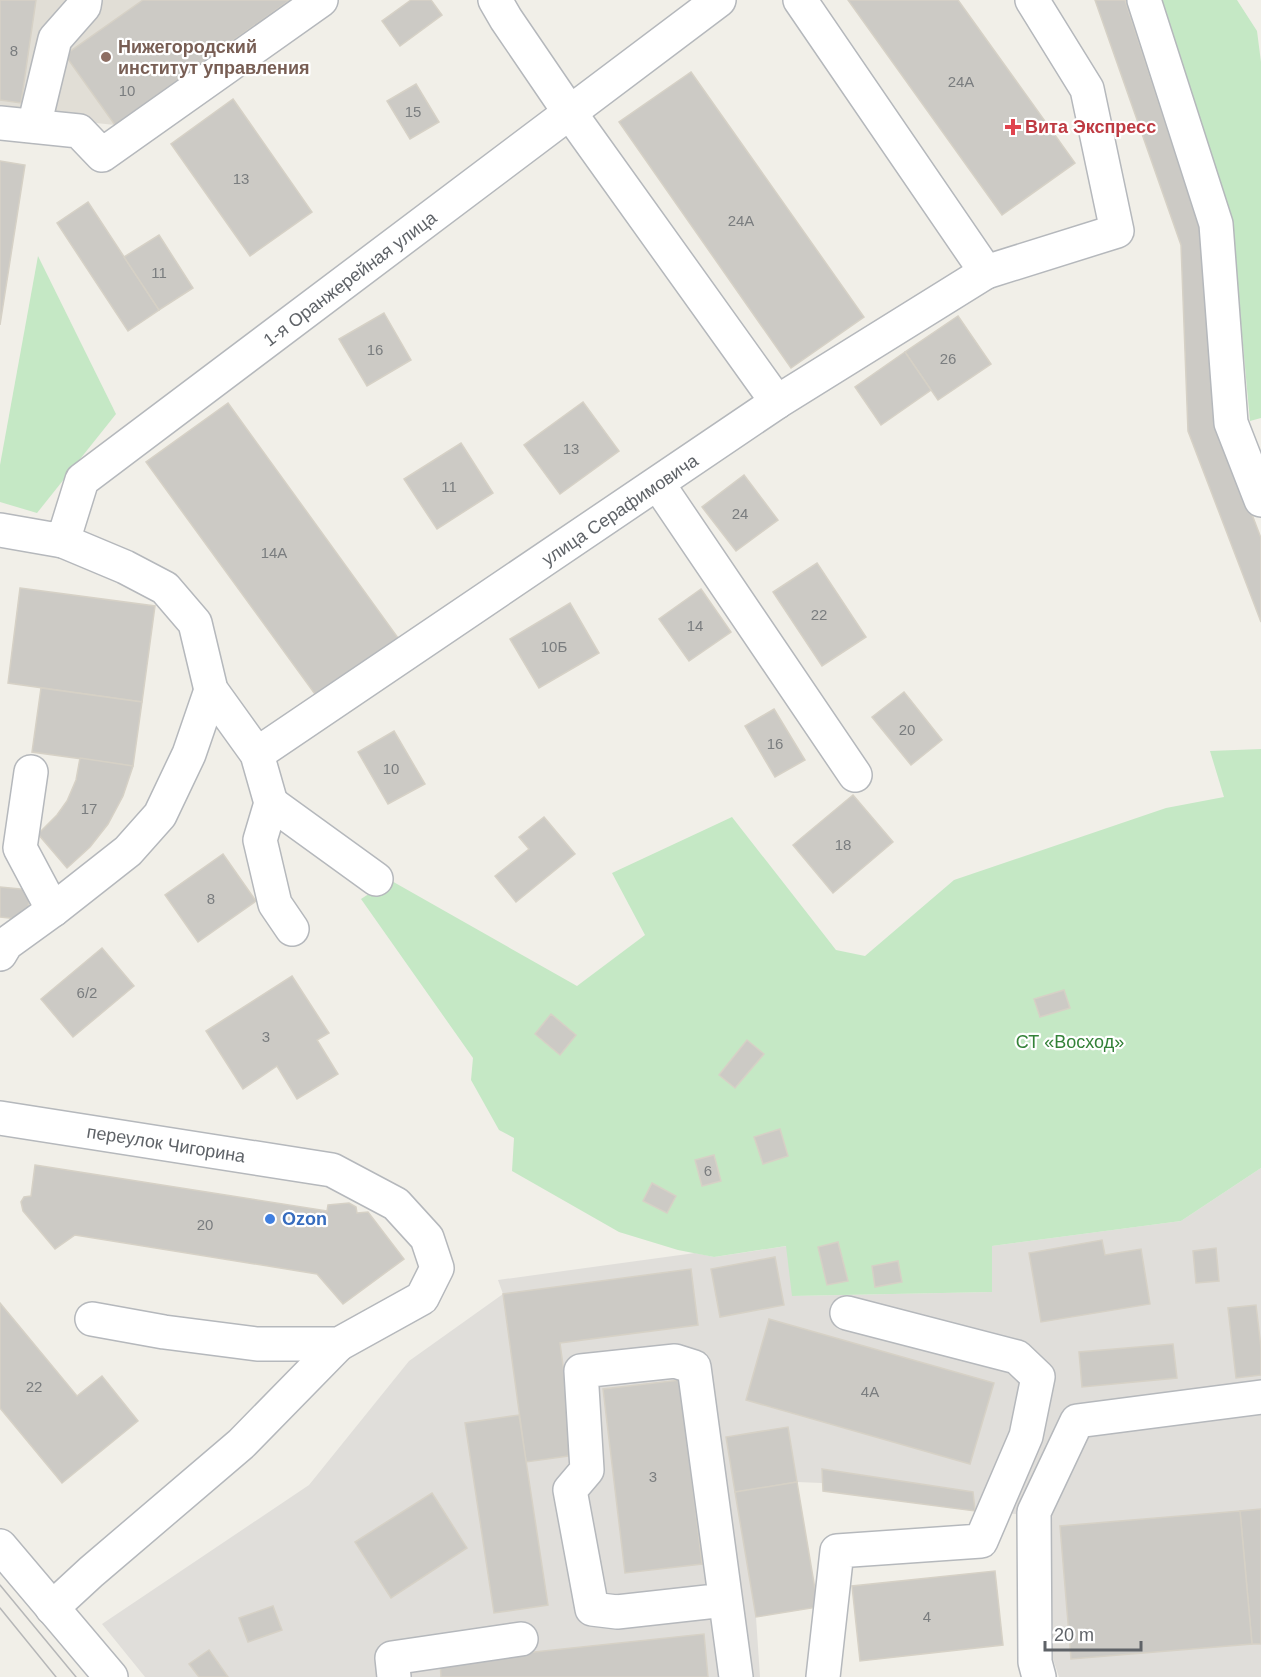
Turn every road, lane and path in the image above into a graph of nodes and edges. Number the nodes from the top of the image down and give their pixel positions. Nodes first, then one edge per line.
1 (85, 0) edge
2 (321, 0) edge
3 (495, 0) edge
4 (719, 0) edge
5 (800, 0) edge
6 (1032, 0) edge
7 (1144, 0) edge
8 (570, 113) junction
9 (0, 123) edge
10 (34, 126) junction
11 (986, 272) junction
12 (777, 402) junction
13 (658, 484) junction
14 (1261, 500) edge
15 (0, 530) edge
16 (63, 541) junction
17 (211, 690) junction
18 (257, 754) junction
19 (31, 772) dead end
20 (855, 775) dead end
21 (271, 803) junction
22 (376, 879) dead end
23 (53, 910) junction
24 (291, 929) dead end
25 (0, 954) edge
26 (0, 1118) edge
27 (847, 1313) dead end
28 (92, 1319) dead end
29 (339, 1344) junction
30 (1261, 1396) edge
31 (0, 1546) edge
32 (725, 1600) junction
33 (52, 1608) junction
34 (521, 1639) dead end
35 (111, 1677) edge
36 (394, 1677) edge
37 (736, 1677) edge
38 (823, 1677) edge
39 (1039, 1677) edge

1 - 10 street
2 - 10 street
3 - 8 street
4 - 8 street, 1-я Оранжерейная улица
5 - 11 street
6 - 11 street, улица Серафимовича
7 - 14 street
8 - 12 street
8 - 16 street, 1-я Оранжерейная улица
9 - 10 street
11 - 12 street, улица Серафимовича
12 - 13 street, улица Серафимовича
13 - 18 street, улица Серафимовича
13 - 20 street
15 - 16 street
16 - 17 street
17 - 18 street
17 - 23 street
18 - 21 street
19 - 23 street
21 - 22 street
21 - 24 street
23 - 25 street
26 - 29 street, переулок Чигорина
27 - 38 street
28 - 29 street
29 - 33 street
30 - 39 street
31 - 33 street
32 - 32 street
32 - 37 street
33 - 35 street
34 - 36 street

